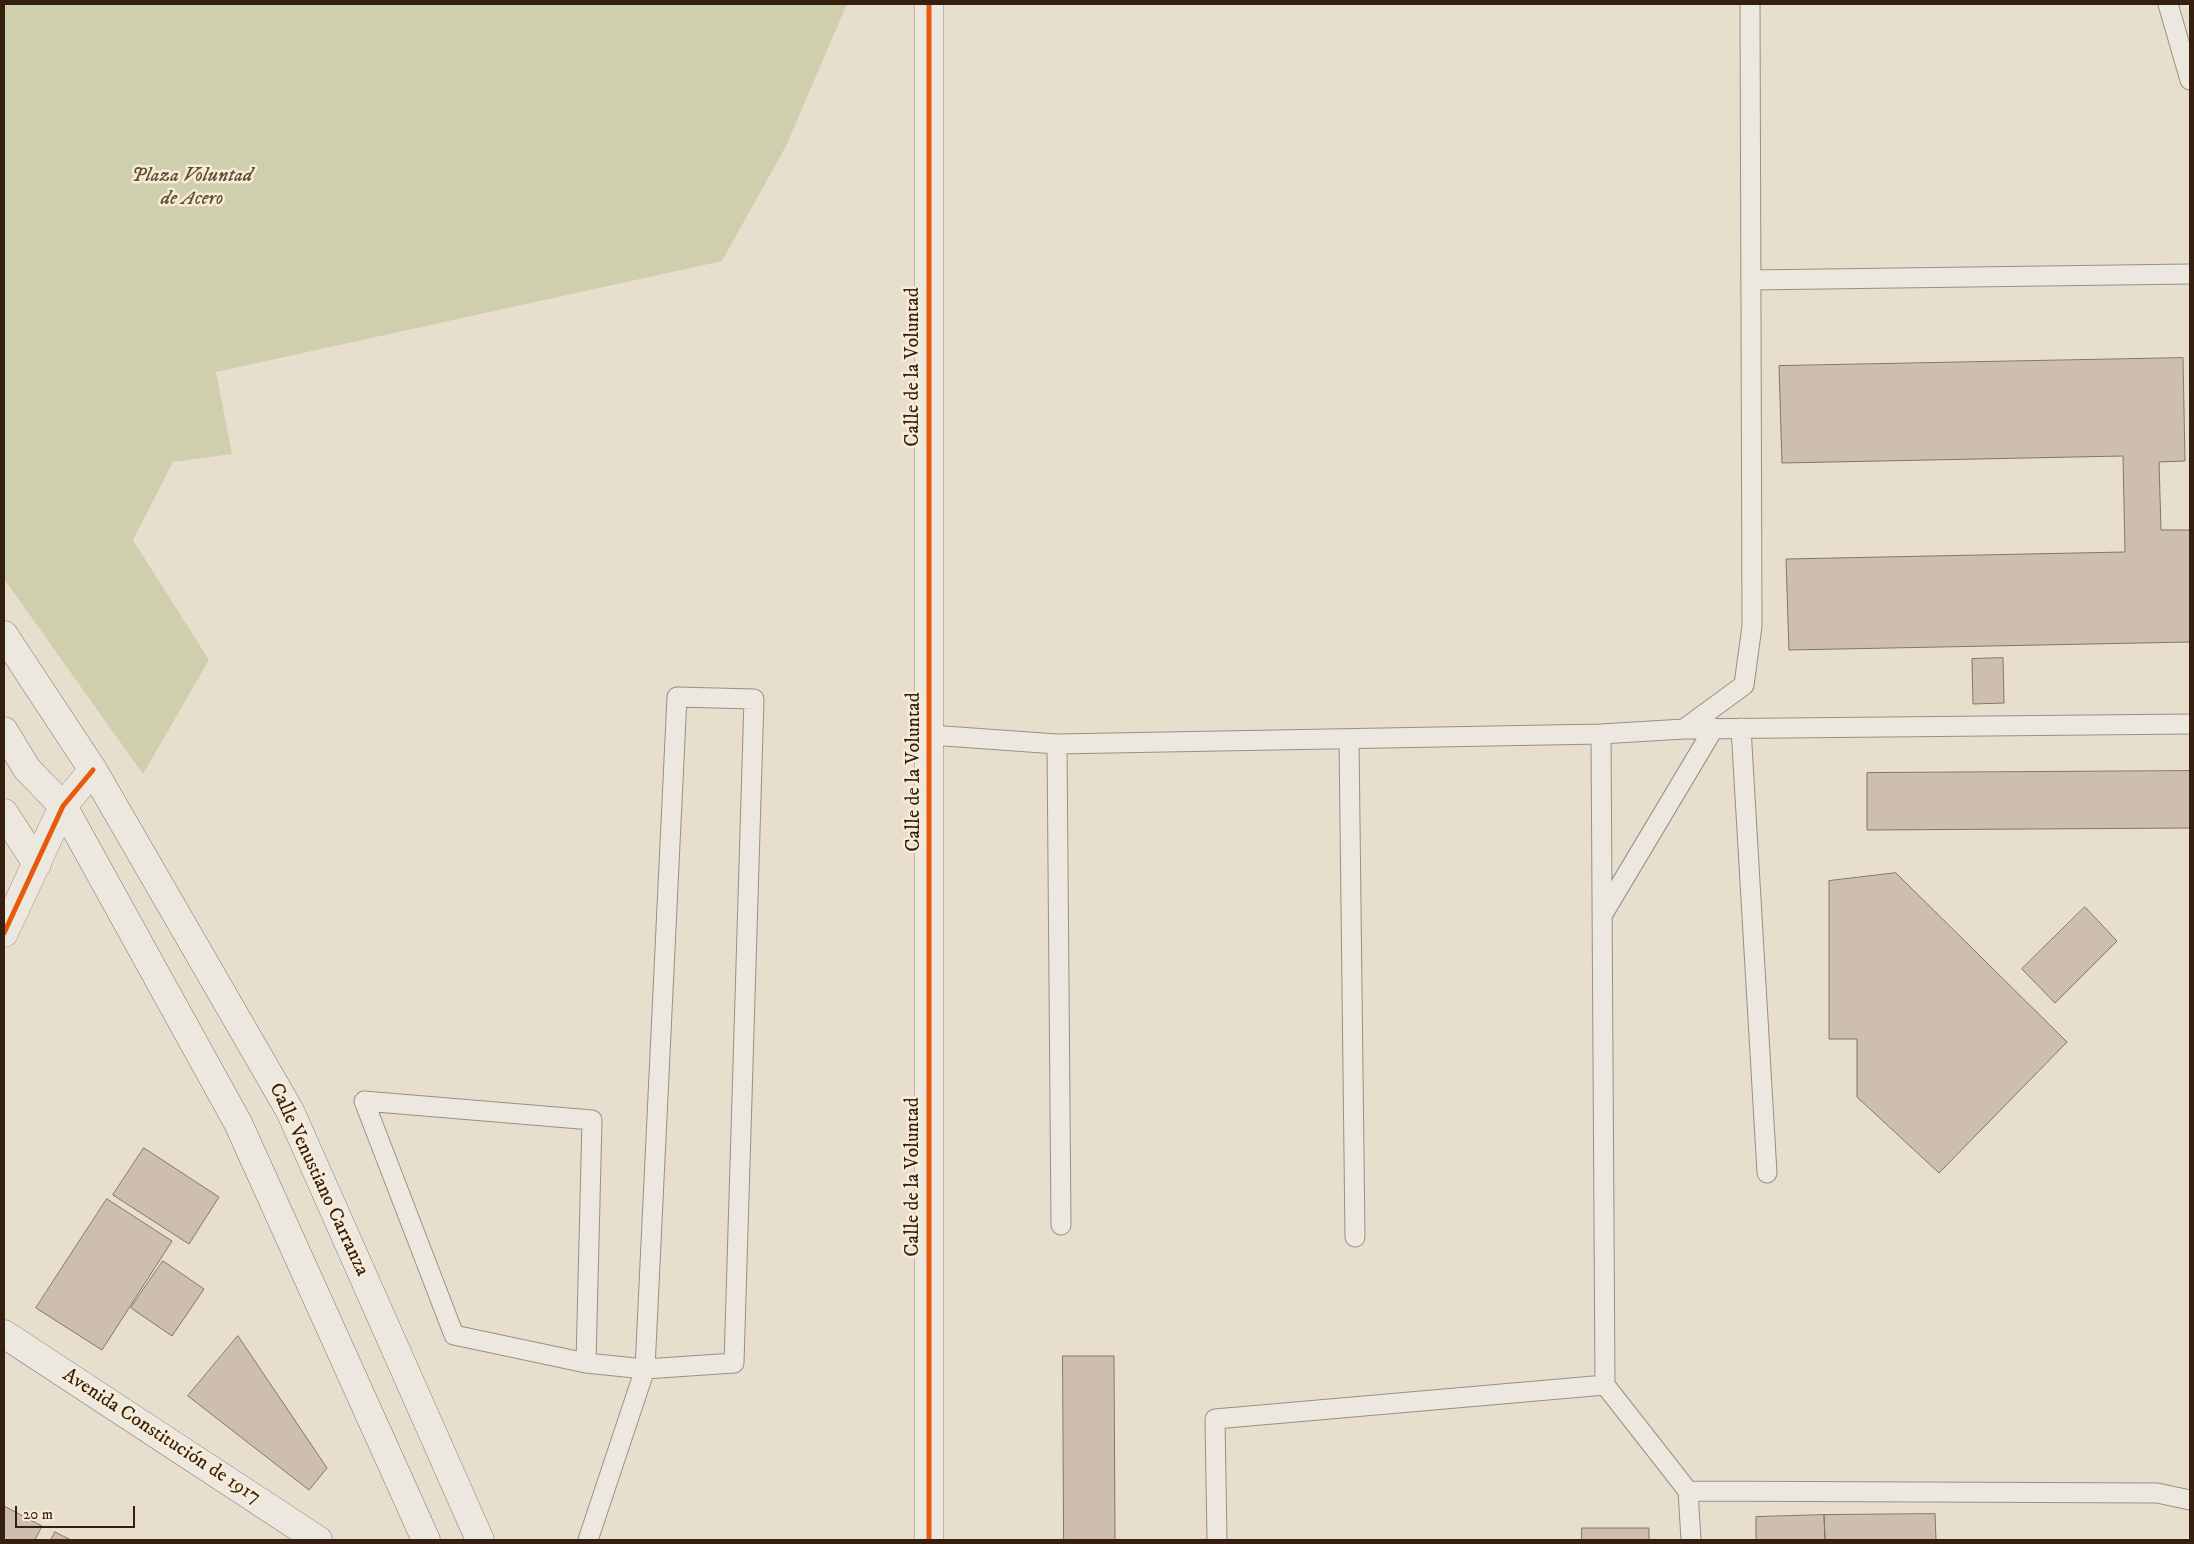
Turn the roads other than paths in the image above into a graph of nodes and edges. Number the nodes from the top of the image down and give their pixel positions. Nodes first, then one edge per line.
1 (929, 4) edge
2 (1750, 4) edge
3 (2168, 4) edge
4 (2190, 80) edge
5 (2190, 274) edge
6 (1751, 280) junction
7 (4, 634) edge
8 (2190, 724) edge
9 (1714, 728) junction
10 (1741, 728) junction
11 (1684, 729) junction
12 (4, 731) edge
13 (1601, 734) junction
14 (930, 735) junction
15 (1350, 739) junction
16 (1057, 744) junction
17 (93, 770) junction
18 (63, 806) junction
19 (4, 814) edge
20 (37, 864) junction
21 (1602, 915) junction
22 (4, 933) edge
23 (1767, 1173) dead end
24 (1061, 1225) dead end
25 (1355, 1237) dead end
26 (4, 1334) edge
27 (586, 1363) junction
28 (645, 1369) junction
29 (1606, 1385) junction
30 (1688, 1492) junction
31 (2190, 1500) edge
32 (318, 1540) edge
33 (426, 1540) edge
34 (480, 1540) edge
35 (588, 1540) edge
36 (929, 1540) edge
37 (1218, 1540) edge
38 (1691, 1540) edge

1 - 14 main road, Calle de la Voluntad
2 - 6 lane
3 - 4 lane
5 - 6 lane
6 - 11 lane
7 - 17 main road, Calle Venustiano Carranza
8 - 10 lane
9 - 10 lane
9 - 11 lane
9 - 21 lane
10 - 23 lane
11 - 13 lane
12 - 18 main road
13 - 15 lane
13 - 21 lane
14 - 16 lane
14 - 36 main road, Calle de la Voluntad
15 - 16 lane
15 - 25 lane
16 - 24 lane
17 - 18 main road
17 - 34 main road, Calle Venustiano Carranza
18 - 20 main road
18 - 33 main road
19 - 20 main road
20 - 22 main road
21 - 29 lane
26 - 32 main road, Avenida Constitución de 1917
27 - 27 lane
27 - 28 lane
28 - 28 lane
28 - 35 lane
29 - 30 lane
29 - 37 lane
30 - 31 lane
30 - 38 lane

